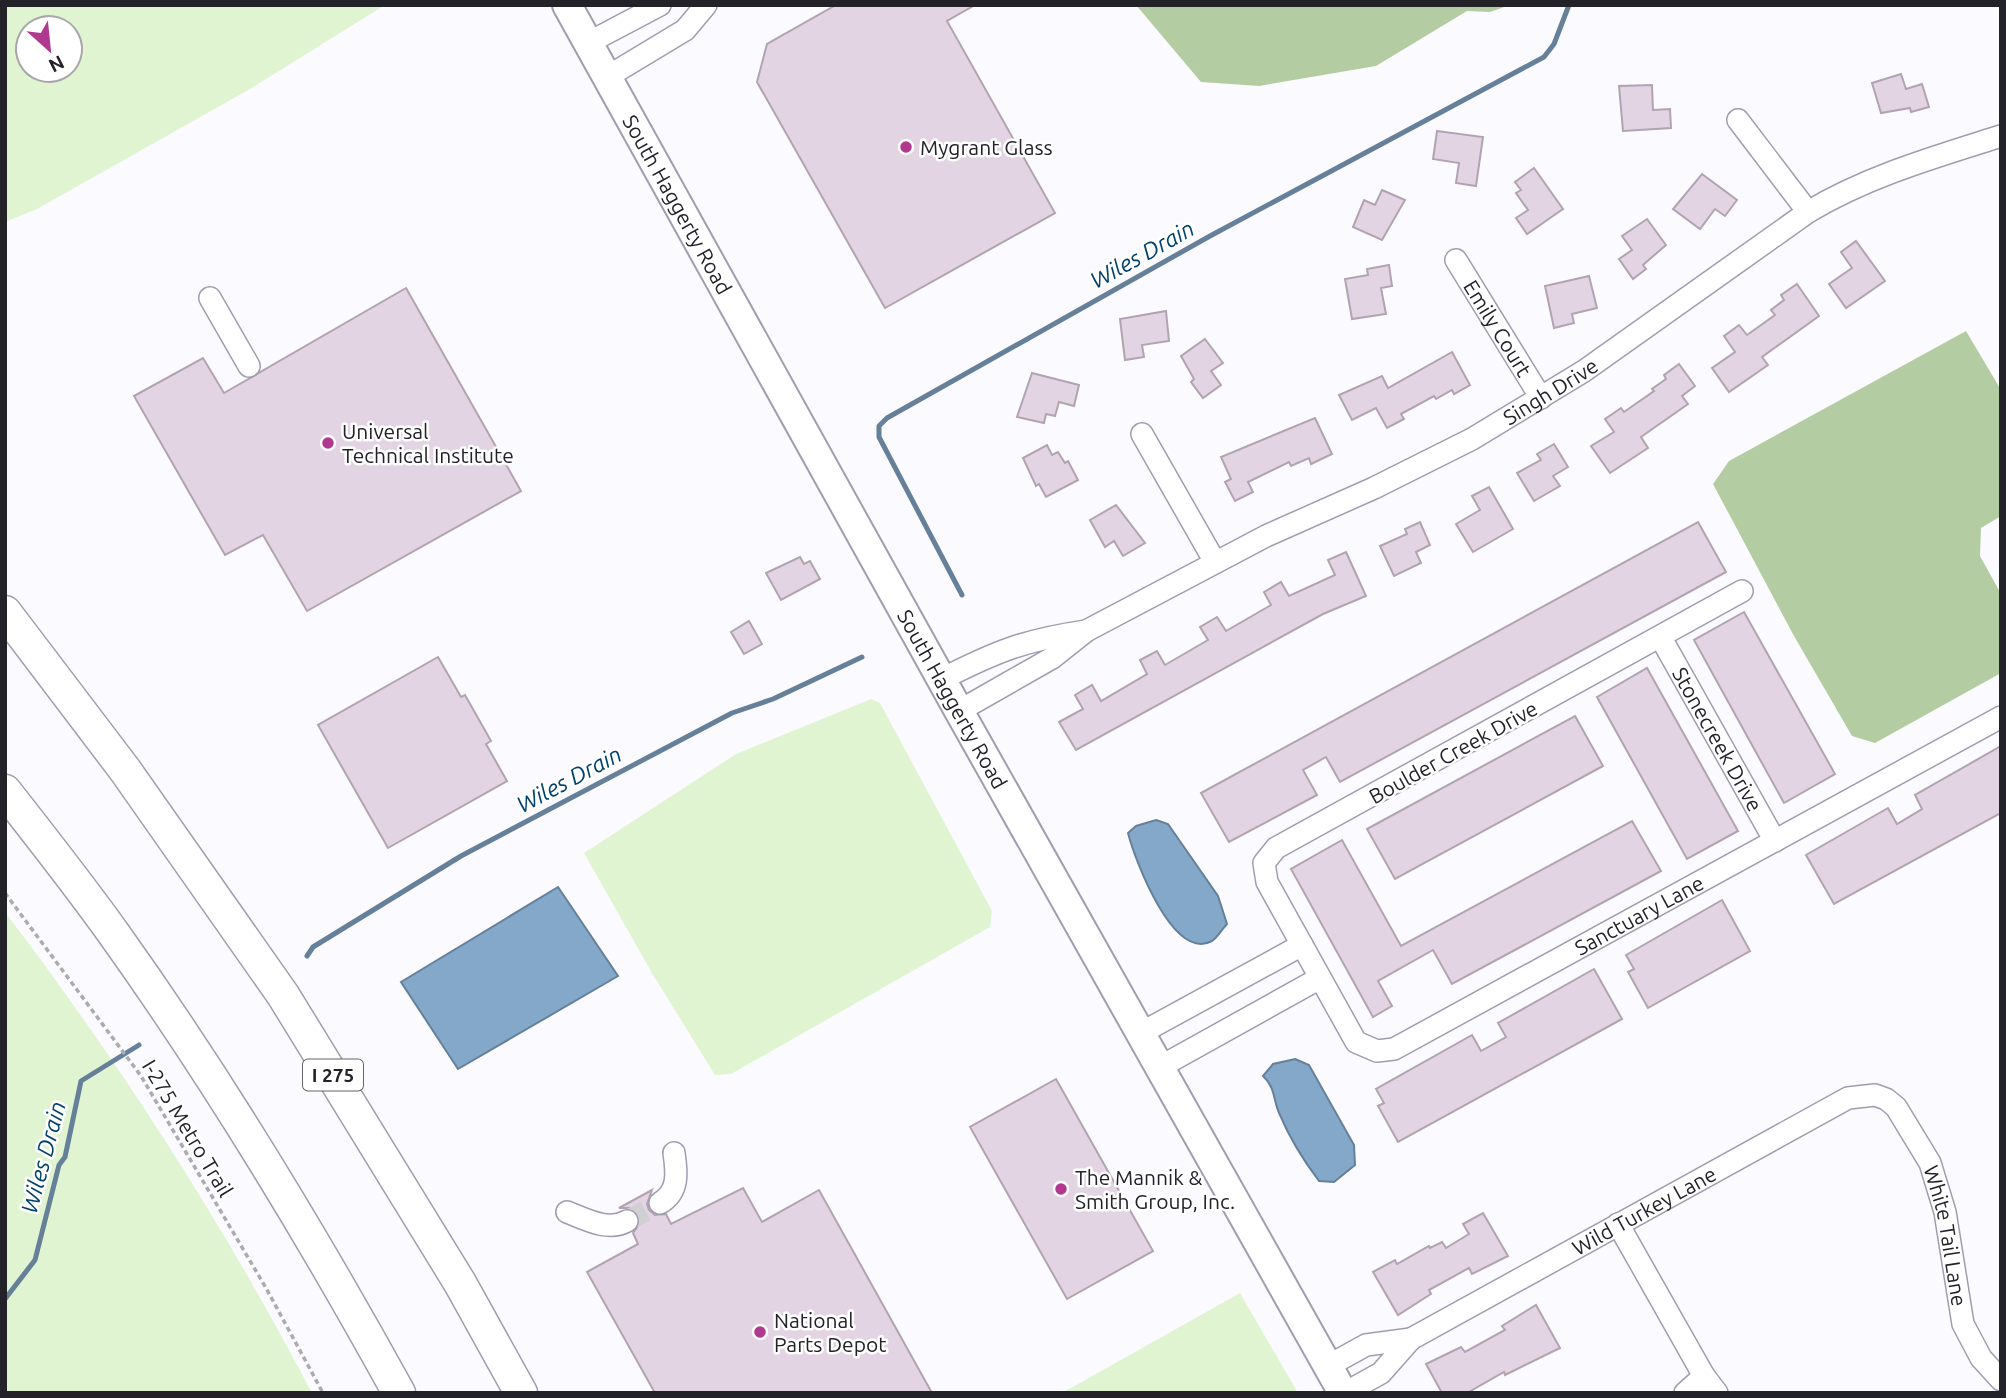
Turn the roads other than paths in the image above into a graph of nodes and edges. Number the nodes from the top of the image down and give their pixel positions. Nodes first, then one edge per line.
1 (567, 5) edge
2 (660, 5) edge
3 (706, 5) edge
4 (588, 43) junction
5 (607, 77) junction
6 (1738, 120) dead end
7 (2001, 135) edge
8 (1808, 212) junction
9 (1456, 260) dead end
10 (210, 298) dead end
11 (249, 366) dead end
12 (1541, 398) junction
13 (1142, 434) dead end
14 (1215, 562) junction
15 (1742, 591) dead end
16 (5, 612) edge
17 (1086, 631) junction
18 (1661, 638) junction
19 (942, 680) junction
20 (959, 712) junction
21 (2001, 717) edge
22 (5, 791) edge
23 (1775, 841) junction
24 (1311, 962) junction
25 (1141, 1033) junction
26 (1160, 1067) junction
27 (1881, 1097) joint
28 (674, 1153) dead end
29 (660, 1203) tunnel mouth
30 (567, 1212) dead end
31 (627, 1221) tunnel mouth
32 (1618, 1224) junction
33 (1411, 1339) junction
34 (1328, 1366) junction
35 (2001, 1380) edge
36 (1711, 1384) edge
37 (399, 1393) edge
38 (520, 1393) edge
39 (1344, 1393) edge
40 (1685, 1393) edge

1 - 4 main road, South Haggerty Road
2 - 4 street
3 - 5 street
4 - 5 main road, South Haggerty Road
5 - 19 main road, South Haggerty Road
6 - 8 street
7 - 8 street, Singh Drive
8 - 12 street, Singh Drive
9 - 12 street, Emily Court
10 - 11 street
12 - 14 street, Singh Drive
13 - 14 street
14 - 17 street, Singh Drive
15 - 18 street, Boulder Creek Drive
16 - 38 highway, I 275
17 - 19 street, Singh Drive
17 - 20 street, Singh Drive
18 - 23 street, Stonecreek Drive
18 - 24 street, Boulder Creek Drive
19 - 20 main road, South Haggerty Road
20 - 25 main road, South Haggerty Road
21 - 23 street, Sanctuary Lane
22 - 37 highway
23 - 24 street, Sanctuary Lane
24 - 25 street
24 - 26 street
25 - 26 main road, South Haggerty Road
26 - 34 main road, South Haggerty Road
27 - 32 street, Wild Turkey Lane
27 - 35 street, White Tail Lane
28 - 29 street
30 - 31 street
32 - 33 street, Wild Turkey Lane
32 - 36 street
33 - 34 street, Wild Turkey Lane
33 - 39 street, Wild Turkey Lane
34 - 39 main road, South Haggerty Road
36 - 40 street

